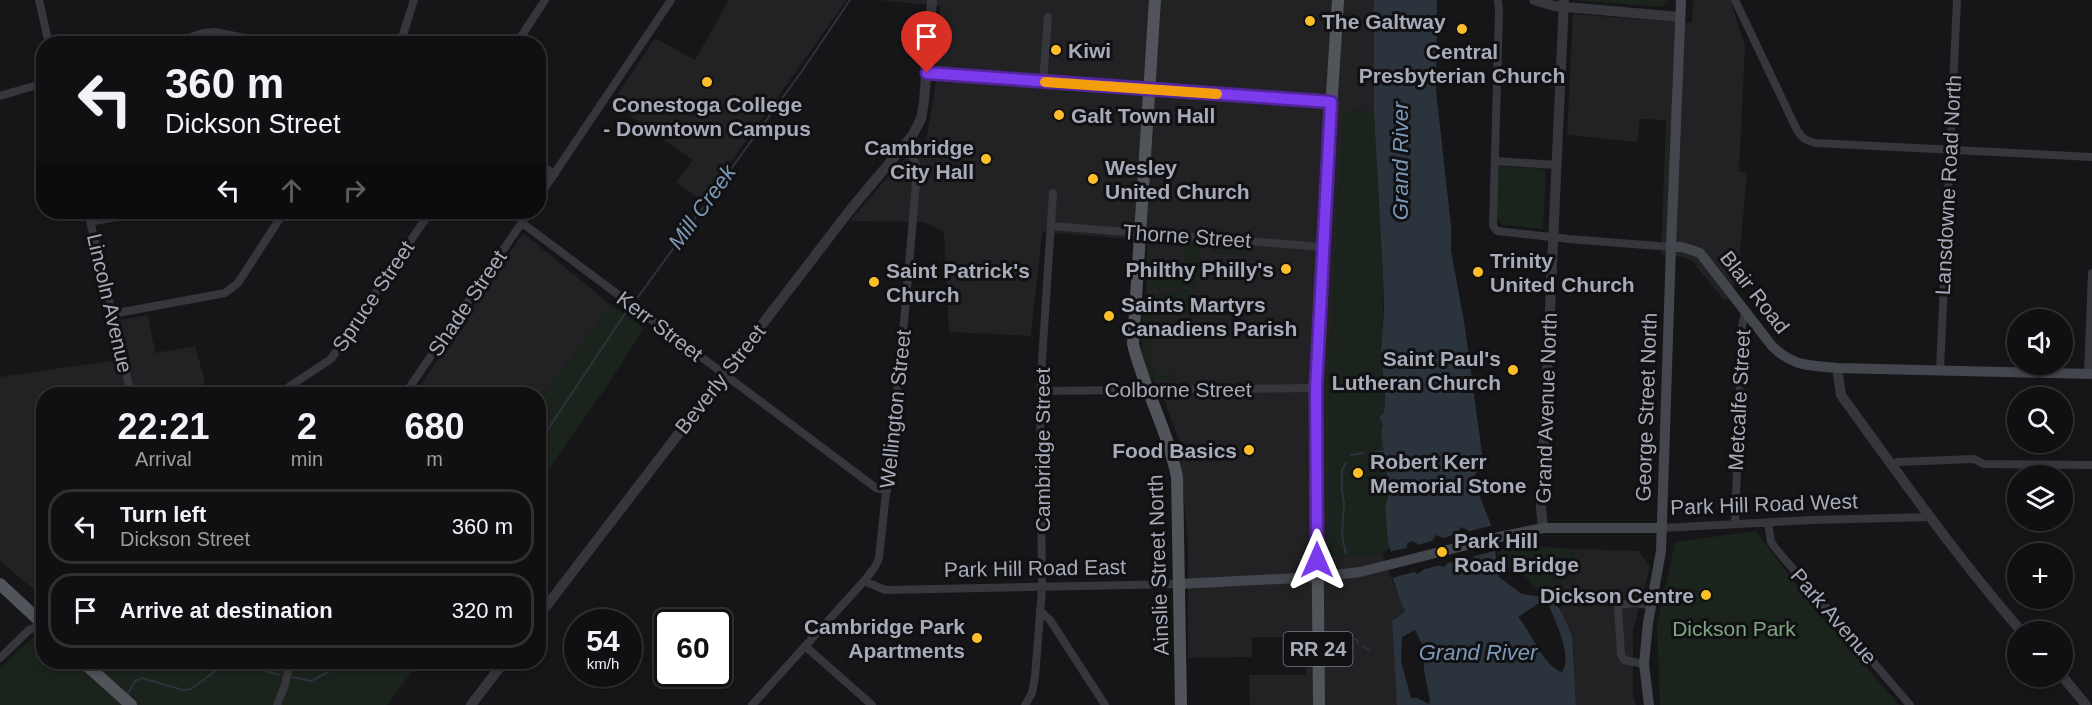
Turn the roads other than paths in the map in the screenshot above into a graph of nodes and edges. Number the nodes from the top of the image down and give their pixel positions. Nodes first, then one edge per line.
1 (39, 0) edge
2 (414, 0) edge
3 (545, 0) edge
4 (671, 0) edge
5 (932, 0) edge
6 (1155, 0) edge
7 (1338, 0) edge
8 (1498, 0) edge
9 (1534, 0) edge
10 (1681, 0) edge
11 (1735, 0) edge
12 (1957, 0) edge
13 (1564, 3) edge
14 (1048, 17) dead end
15 (1680, 17) junction
16 (48, 36) edge
17 (194, 36) edge
18 (235, 36) edge
19 (403, 36) edge
20 (521, 36) edge
21 (927, 73) junction
22 (1043, 82) junction
23 (36, 85) edge
24 (1149, 89) junction
25 (0, 96) edge
26 (1331, 102) junction
27 (906, 145) junction
28 (1950, 151) junction
29 (2092, 157) edge
30 (1495, 161) junction
31 (1557, 165) junction
32 (546, 169) edge
33 (555, 174) junction
34 (546, 187) edge
35 (1053, 193) dead end
36 (89, 219) edge
37 (105, 219) edge
38 (279, 219) edge
39 (425, 219) edge
40 (523, 219) edge
41 (90, 222) junction
42 (521, 222) junction
43 (1051, 226) junction
44 (1139, 233) junction
45 (1553, 237) junction
46 (1324, 247) junction
47 (1671, 247) junction
48 (2092, 273) edge
49 (1745, 313) junction
50 (112, 314) junction
51 (1837, 368) junction
52 (1940, 370) junction
53 (724, 374) junction
54 (2090, 374) edge
55 (130, 387) edge
56 (289, 387) edge
57 (410, 387) edge
58 (1316, 388) junction
59 (1147, 389) junction
60 (1040, 391) junction
61 (1891, 464) junction
62 (2092, 465) edge
63 (887, 491) junction
64 (1931, 517) junction
65 (1768, 523) junction
66 (1735, 524) junction
67 (1543, 528) junction
68 (1662, 528) junction
69 (1387, 566) joint
70 (1317, 577) junction
71 (864, 581) junction
72 (0, 584) edge
73 (1179, 584) junction
74 (1042, 588) junction
75 (1652, 606) junction
76 (546, 607) edge
77 (1040, 611) junction
78 (36, 617) edge
79 (2013, 621) edge
80 (36, 627) edge
81 (805, 646) junction
82 (0, 658) edge
83 (1644, 664) junction
84 (92, 669) edge
85 (288, 669) edge
86 (499, 669) edge
87 (2070, 687) edge
88 (130, 704) edge
89 (277, 705) edge
90 (471, 705) edge
91 (752, 705) edge
92 (872, 705) edge
93 (1025, 705) edge
94 (1105, 705) edge
95 (1181, 705) edge
96 (1319, 705) edge
97 (1649, 705) edge
98 (1910, 705) edge
99 (2086, 705) edge

1 - 16 street
2 - 19 street
3 - 20 street
4 - 33 street
5 - 21 street
6 - 24 main road, Ainslie Street North
7 - 26 main road, RR 24
8 - 30 street
9 - 13 street
10 - 15 main road, George Street North
11 - 28 street
12 - 28 street, Lansdowne Road North
13 - 15 street
13 - 31 street, Grand Avenue North
14 - 22 street
15 - 47 main road, George Street North
17 - 18 street
21 - 22 street
21 - 27 street
22 - 24 street
23 - 25 street
24 - 26 street
24 - 44 main road, Ainslie Street North
26 - 46 main road, RR 24
27 - 53 street, Beverly Street
27 - 63 street, Wellington Street
28 - 29 street
28 - 52 street, Lansdowne Road North
30 - 31 street
30 - 45 street, Blair Road
31 - 45 street, Grand Avenue North
32 - 33 street
33 - 34 street
35 - 43 street, Cambridge Street
36 - 41 street, Lincoln Avenue
37 - 41 street
38 - 50 street
39 - 56 street, Spruce Street
40 - 42 street, Shade Street
41 - 50 street, Lincoln Avenue
42 - 53 street, Kerr Street
42 - 57 street, Shade Street
43 - 44 street, Thorne Street
43 - 60 street, Cambridge Street
44 - 46 street, Thorne Street
44 - 59 main road, Ainslie Street North
45 - 47 street, Blair Road
45 - 67 street, Grand Avenue North
46 - 58 main road, RR 24
47 - 49 main road, Blair Road
47 - 68 main road, George Street North
48 - 54 street
49 - 51 main road, Blair Road
49 - 66 street, Metcalfe Street
50 - 55 street, Lincoln Avenue
51 - 52 main road, Blair Road
51 - 61 street
52 - 54 main road, Blair Road
53 - 63 street, Kerr Street
53 - 76 street, Beverly Street
58 - 59 street, Colborne Street
58 - 70 main road, RR 24
59 - 60 street, Colborne Street
59 - 73 main road, Ainslie Street North
60 - 74 street, Cambridge Street
61 - 62 street
61 - 64 street
63 - 71 street, Wellington Street
64 - 65 street, Park Hill Road West
64 - 79 street
65 - 66 street, Park Hill Road West
65 - 98 street, Park Avenue
66 - 68 street, Park Hill Road West
67 - 68 main road, Park Hill Road West
67 - 69 main road, Park Hill Road West
68 - 75 main road, George Street North
69 - 70 main road, Park Hill Road East
70 - 73 main road, Park Hill Road East
70 - 96 main road, RR 24
71 - 74 street, Park Hill Road East
71 - 81 street, Wellington Street
72 - 78 main road
73 - 74 street, Park Hill Road East
73 - 95 main road, Ainslie Street North
74 - 77 street, Cambridge Street
75 - 83 main road, George Street North
75 - 83 street
77 - 93 street, Cambridge Street
77 - 94 street
80 - 82 street
81 - 91 street, Wellington Street
81 - 92 street
83 - 97 main road, George Street North
84 - 88 main road
85 - 89 street
86 - 90 street
87 - 99 street

